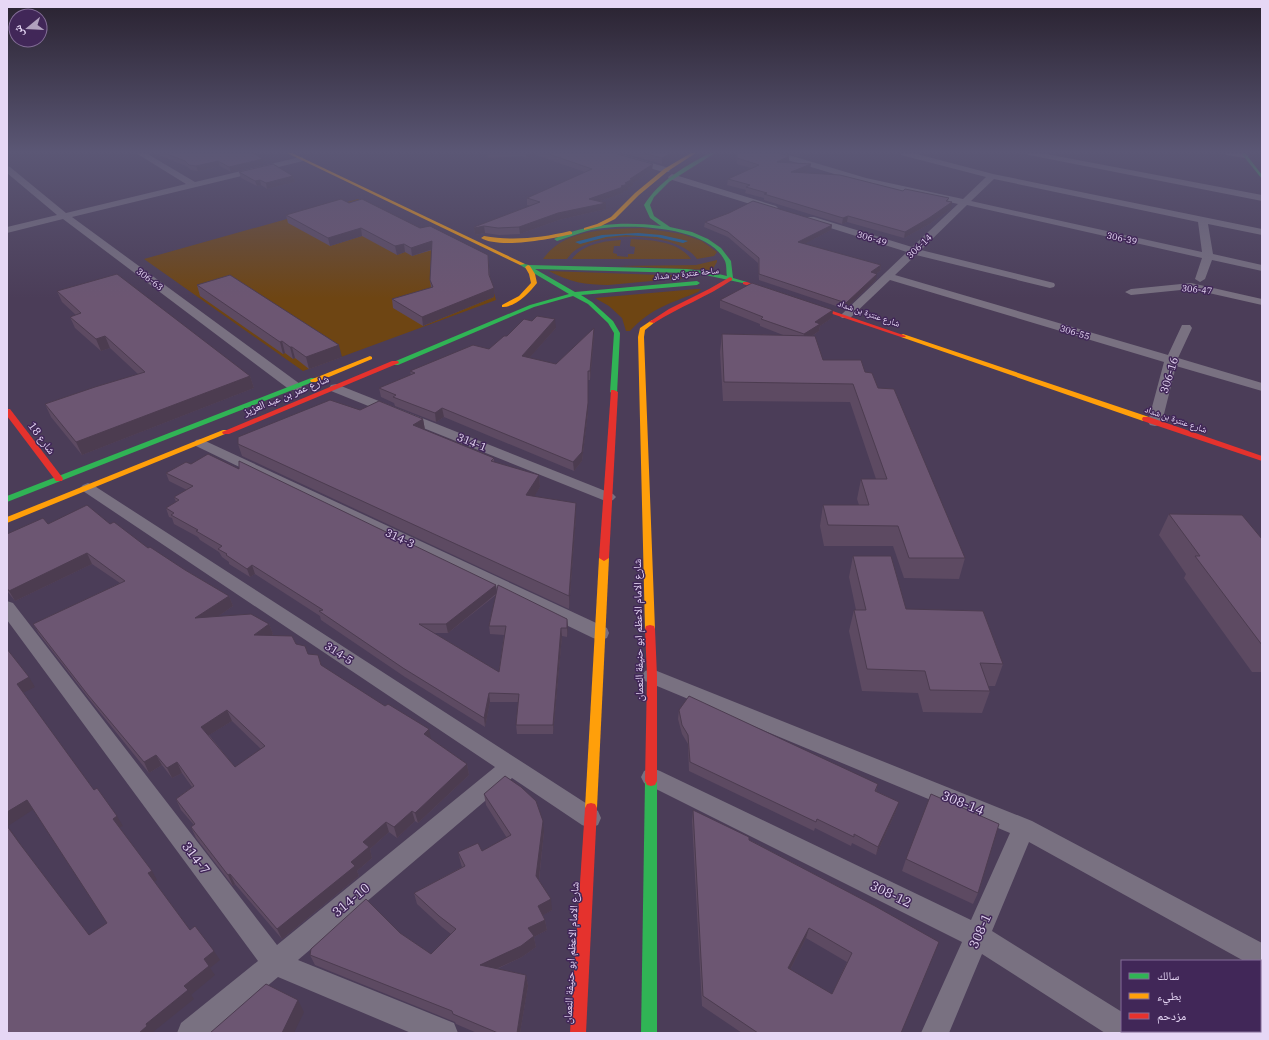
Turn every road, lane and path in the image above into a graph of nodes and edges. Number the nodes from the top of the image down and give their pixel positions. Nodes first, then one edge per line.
1 (46, 202) edge
2 (122, 202) edge
3 (398, 202) edge
4 (403, 202) edge
5 (629, 202) edge
6 (648, 202) edge
7 (754, 202) edge
8 (958, 202) edge
9 (1114, 202) edge
10 (964, 203) junction
11 (780, 210) edge
12 (64, 216) junction
13 (802, 216) edge
14 (1203, 220) junction
15 (669, 228) junction
16 (586, 229) junction
17 (7, 230) edge
18 (1262, 232) edge
19 (570, 233) junction
20 (537, 250) dead end
21 (914, 250) junction
22 (1208, 256) junction
23 (528, 263) junction
24 (698, 263) dead end
25 (571, 266) junction
26 (1262, 268) edge
27 (888, 276) junction
28 (730, 279) junction
29 (1200, 279) dead end
30 (1050, 285) dead end
31 (1131, 292) dead end
32 (575, 294) junction
33 (1262, 302) edge
34 (494, 310) dead end
35 (846, 316) junction
36 (1186, 328) dead end
37 (376, 355) dead end
38 (1171, 361) junction
39 (295, 387) junction
40 (336, 388) junction
41 (1262, 388) edge
42 (7, 411) edge
43 (1155, 422) junction
44 (201, 442) junction
45 (1262, 459) edge
46 (59, 479) junction
47 (88, 488) junction
48 (608, 497) junction
49 (7, 499) edge
50 (7, 520) edge
51 (7, 607) edge
52 (600, 633) junction
53 (652, 676) junction
54 (512, 766) junction
55 (652, 777) junction
56 (590, 818) junction
57 (1024, 828) junction
58 (977, 936) junction
59 (1262, 957) edge
60 (275, 962) junction
61 (1121, 1027) edge
62 (190, 1033) edge
63 (444, 1033) edge
64 (578, 1033) edge
65 (649, 1033) edge
66 (935, 1033) edge

1 - 12 street, 306-63
2 - 12 street
3 - 23 main road, شارع عنترة بن شداد
4 - 19 main road, شارع عنترة بن شداد
5 - 16 main road
6 - 15 main road
7 - 11 street
8 - 10 street, 306-39
9 - 14 street
10 - 21 street, 306-14
10 - 22 street, 306-39
12 - 17 street
12 - 39 street, 306-63
13 - 21 street, 306-49
14 - 18 street
14 - 22 street
15 - 16 main road, ساحة عنترة بن شداد
15 - 28 main road, ساحة عنترة بن شداد
16 - 19 main road, ساحة عنترة بن شداد
19 - 20 main road, ساحة عنترة بن شداد
21 - 27 street, 306-14
21 - 30 street, 306-49
22 - 26 street, 306-39
22 - 29 street
23 - 25 main road, شارع عنترة بن شداد
23 - 32 main road
23 - 34 main road
24 - 25 main road
25 - 28 main road, شارع عنترة بن شداد
27 - 35 street, 306-14
27 - 38 street, 306-55
28 - 32 main road, ساحة عنترة بن شداد
28 - 35 main road, شارع عنترة بن شداد
28 - 53 main road, شارع الامام الاعظم ابو حنيفة النعمان
31 - 33 street, 306-47
32 - 40 main road, شارع عمر بن عبد العزيز
32 - 48 main road, شارع الامام الاعظم ابو حنيفة النعمان
35 - 43 main road, شارع عنترة بن شداد
36 - 38 street, 306-16
37 - 39 main road, شارع عمر بن عبد العزيز
38 - 41 street, 306-55
38 - 43 street, 306-16
39 - 46 main road, شارع عمر بن عبد العزيز
40 - 44 main road, شارع عمر بن عبد العزيز
40 - 48 street, 314-1
42 - 46 main road, شارع 18
43 - 45 main road, شارع عنترة بن شداد
44 - 47 main road, شارع عمر بن عبد العزيز
44 - 52 street, 314-3
46 - 49 main road, شارع عمر بن عبد العزيز
47 - 50 main road, شارع عمر بن عبد العزيز
47 - 54 street, 314-5
48 - 52 main road, شارع الامام الاعظم ابو حنيفة النعمان
51 - 60 street, 314-7
52 - 56 main road, شارع الامام الاعظم ابو حنيفة النعمان
53 - 55 main road, شارع الامام الاعظم ابو حنيفة النعمان
53 - 57 street, 308-14
54 - 56 street, 314-5
54 - 60 street, 314-10
55 - 58 street, 308-12
55 - 65 main road, شارع الامام الاعظم ابو حنيفة النعمان
56 - 64 main road, شارع الامام الاعظم ابو حنيفة النعمان
57 - 58 street, 308-1
57 - 59 street, 308-14
58 - 61 street, 308-12
58 - 66 street, 308-1
60 - 62 street, 314-10
60 - 63 street

